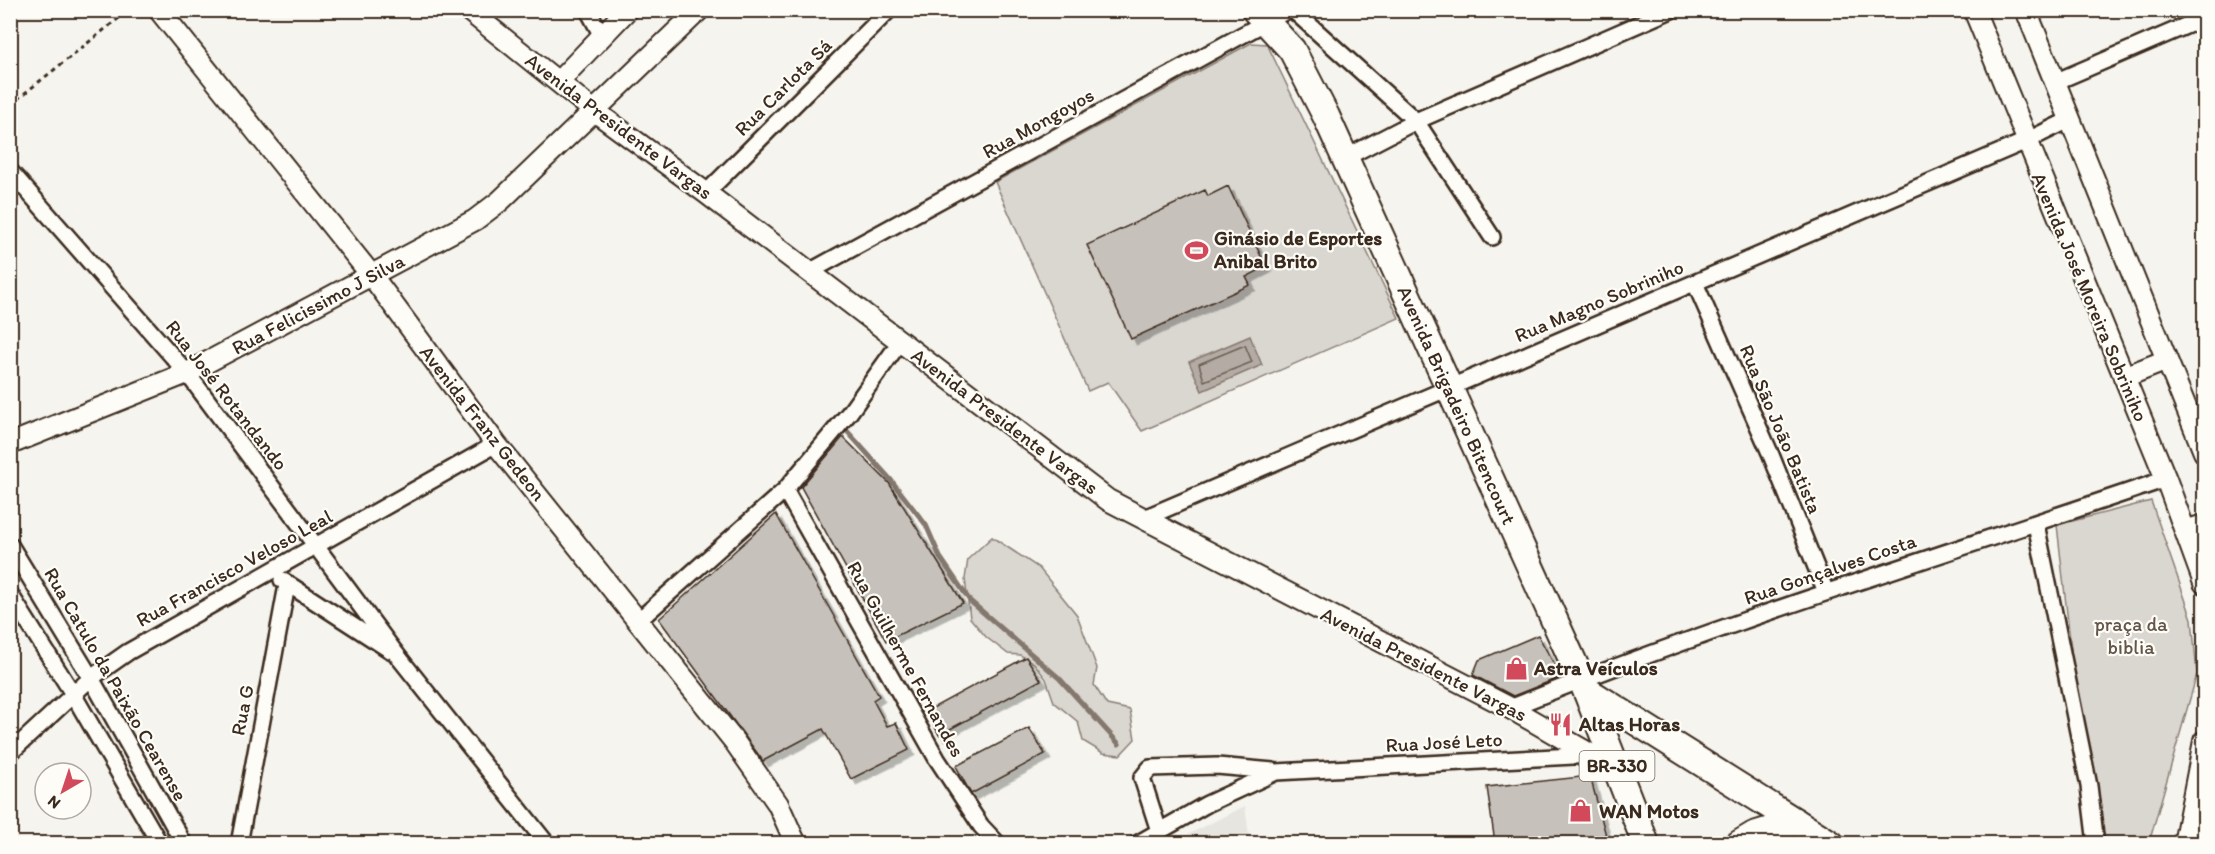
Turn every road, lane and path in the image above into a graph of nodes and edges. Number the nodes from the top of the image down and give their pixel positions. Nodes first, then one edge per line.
1 (129, 10) edge
2 (159, 10) edge
3 (468, 10) edge
4 (588, 10) edge
5 (627, 10) edge
6 (699, 10) edge
7 (889, 10) edge
8 (1293, 10) edge
9 (1671, 10) edge
10 (1974, 10) edge
11 (2026, 10) edge
12 (1270, 14) edge
13 (2205, 18) edge
14 (602, 36) junction
15 (559, 81) junction
16 (2055, 81) junction
17 (10, 105) edge
18 (593, 110) junction
19 (2070, 118) junction
20 (1416, 121) junction
21 (2026, 141) junction
22 (1343, 159) junction
23 (10, 171) edge
24 (706, 193) junction
25 (1492, 237) dead end
26 (809, 272) junction
27 (372, 276) junction
28 (1695, 283) junction
29 (900, 342) junction
30 (2167, 360) junction
31 (187, 373) junction
32 (2124, 377) junction
33 (1448, 388) junction
34 (10, 444) edge
35 (496, 444) junction
36 (2204, 452) edge
37 (2166, 479) junction
38 (785, 490) junction
39 (1142, 519) junction
40 (2036, 524) junction
41 (2205, 525) edge
42 (2185, 531) junction
43 (10, 545) edge
44 (317, 545) junction
45 (271, 570) junction
46 (2205, 584) edge
47 (287, 585) junction
48 (1826, 592) junction
49 (10, 594) edge
50 (639, 620) junction
51 (397, 655) junction
52 (91, 678) junction
53 (1583, 684) junction
54 (73, 694) junction
55 (1510, 708) junction
56 (2205, 741) edge
57 (10, 753) edge
58 (1602, 755) junction
59 (1276, 772) junction
60 (1796, 822) junction
61 (1159, 831) junction
62 (791, 841) edge
63 (160, 843) edge
64 (184, 843) edge
65 (239, 843) edge
66 (546, 843) edge
67 (998, 843) edge
68 (1137, 843) edge
69 (1646, 843) edge
70 (1739, 843) edge
71 (1831, 843) edge
72 (2096, 843) edge
73 (2184, 843) edge

1 - 17 path
2 - 27 street, Avenida Franz Gedeon
3 - 15 street, Avenida Presidente Vargas
4 - 14 street
5 - 14 street
6 - 18 street, Rua Felicissimo J Silva
7 - 24 street, Rua Carlota Sá
8 - 20 street
9 - 20 street
10 - 21 street, Avenida José Moreira Sobriniho
11 - 16 street
12 - 22 main road, Avenida Brigadeiro Bitencourt
12 - 26 street, Rua Mongoyos
13 - 16 street
14 - 15 street
15 - 18 street, Avenida Presidente Vargas
16 - 19 street
18 - 24 street, Avenida Presidente Vargas
18 - 27 street, Rua Felicissimo J Silva
19 - 21 street, Rua Magno Sobriniho
19 - 30 street
20 - 22 street
20 - 25 street
21 - 28 street, Rua Magno Sobriniho
21 - 32 street, Avenida José Moreira Sobriniho
22 - 33 main road, Avenida Brigadeiro Bitencourt
23 - 31 street, Rua José Rotandando
24 - 26 street, Avenida Presidente Vargas
26 - 29 street, Avenida Presidente Vargas
27 - 31 street, Rua Felicissimo J Silva
27 - 35 street, Avenida Franz Gedeon
28 - 33 street, Rua Magno Sobriniho
28 - 48 street, Rua São João Batista
29 - 38 street
29 - 39 street, Avenida Presidente Vargas
30 - 32 street
30 - 36 street
31 - 34 street, Rua Felicissimo J Silva
31 - 44 street, Rua José Rotandando
32 - 37 street, Avenida José Moreira Sobriniho
33 - 39 street, Rua Magno Sobriniho
33 - 53 main road, Avenida Brigadeiro Bitencourt
35 - 44 street, Rua Francisco Veloso Leal
35 - 50 street, Avenida Franz Gedeon
37 - 40 street, Rua Gonçalves Costa
37 - 42 street, Avenida José Moreira Sobriniho
38 - 50 street
38 - 67 street, Rua Guilherme Fernandes
39 - 55 street, Avenida Presidente Vargas
40 - 48 street, Rua Gonçalves Costa
40 - 72 street
41 - 42 street
42 - 46 street, Avenida José Moreira Sobriniho
43 - 52 street, Rua Catulo da Paixão Cearense
44 - 45 street, Rua Francisco Veloso Leal
44 - 51 street, Rua José Rotandando
45 - 47 street, Rua José Rotandando
45 - 52 street, Rua Francisco Veloso Leal
47 - 51 street, Rua José Rotandando
47 - 65 street, Rua G
48 - 53 street, Rua Gonçalves Costa
49 - 54 street
50 - 62 street, Avenida Franz Gedeon
51 - 66 street, Rua José Rotandando
52 - 54 street, Rua Francisco Veloso Leal
52 - 64 street, Rua Catulo da Paixão Cearense
53 - 55 street, Rua Gonçalves Costa
53 - 58 main road, BR-330
53 - 60 main road
54 - 57 street, Rua Francisco Veloso Leal
54 - 63 street
55 - 58 street, Avenida Presidente Vargas
56 - 73 street
58 - 59 street, Rua José Leto
58 - 69 main road, BR-330
59 - 61 street, Rua José Leto
59 - 61 street, Rua José Leto
60 - 70 main road
60 - 71 main road
61 - 68 street, Rua José Leto

